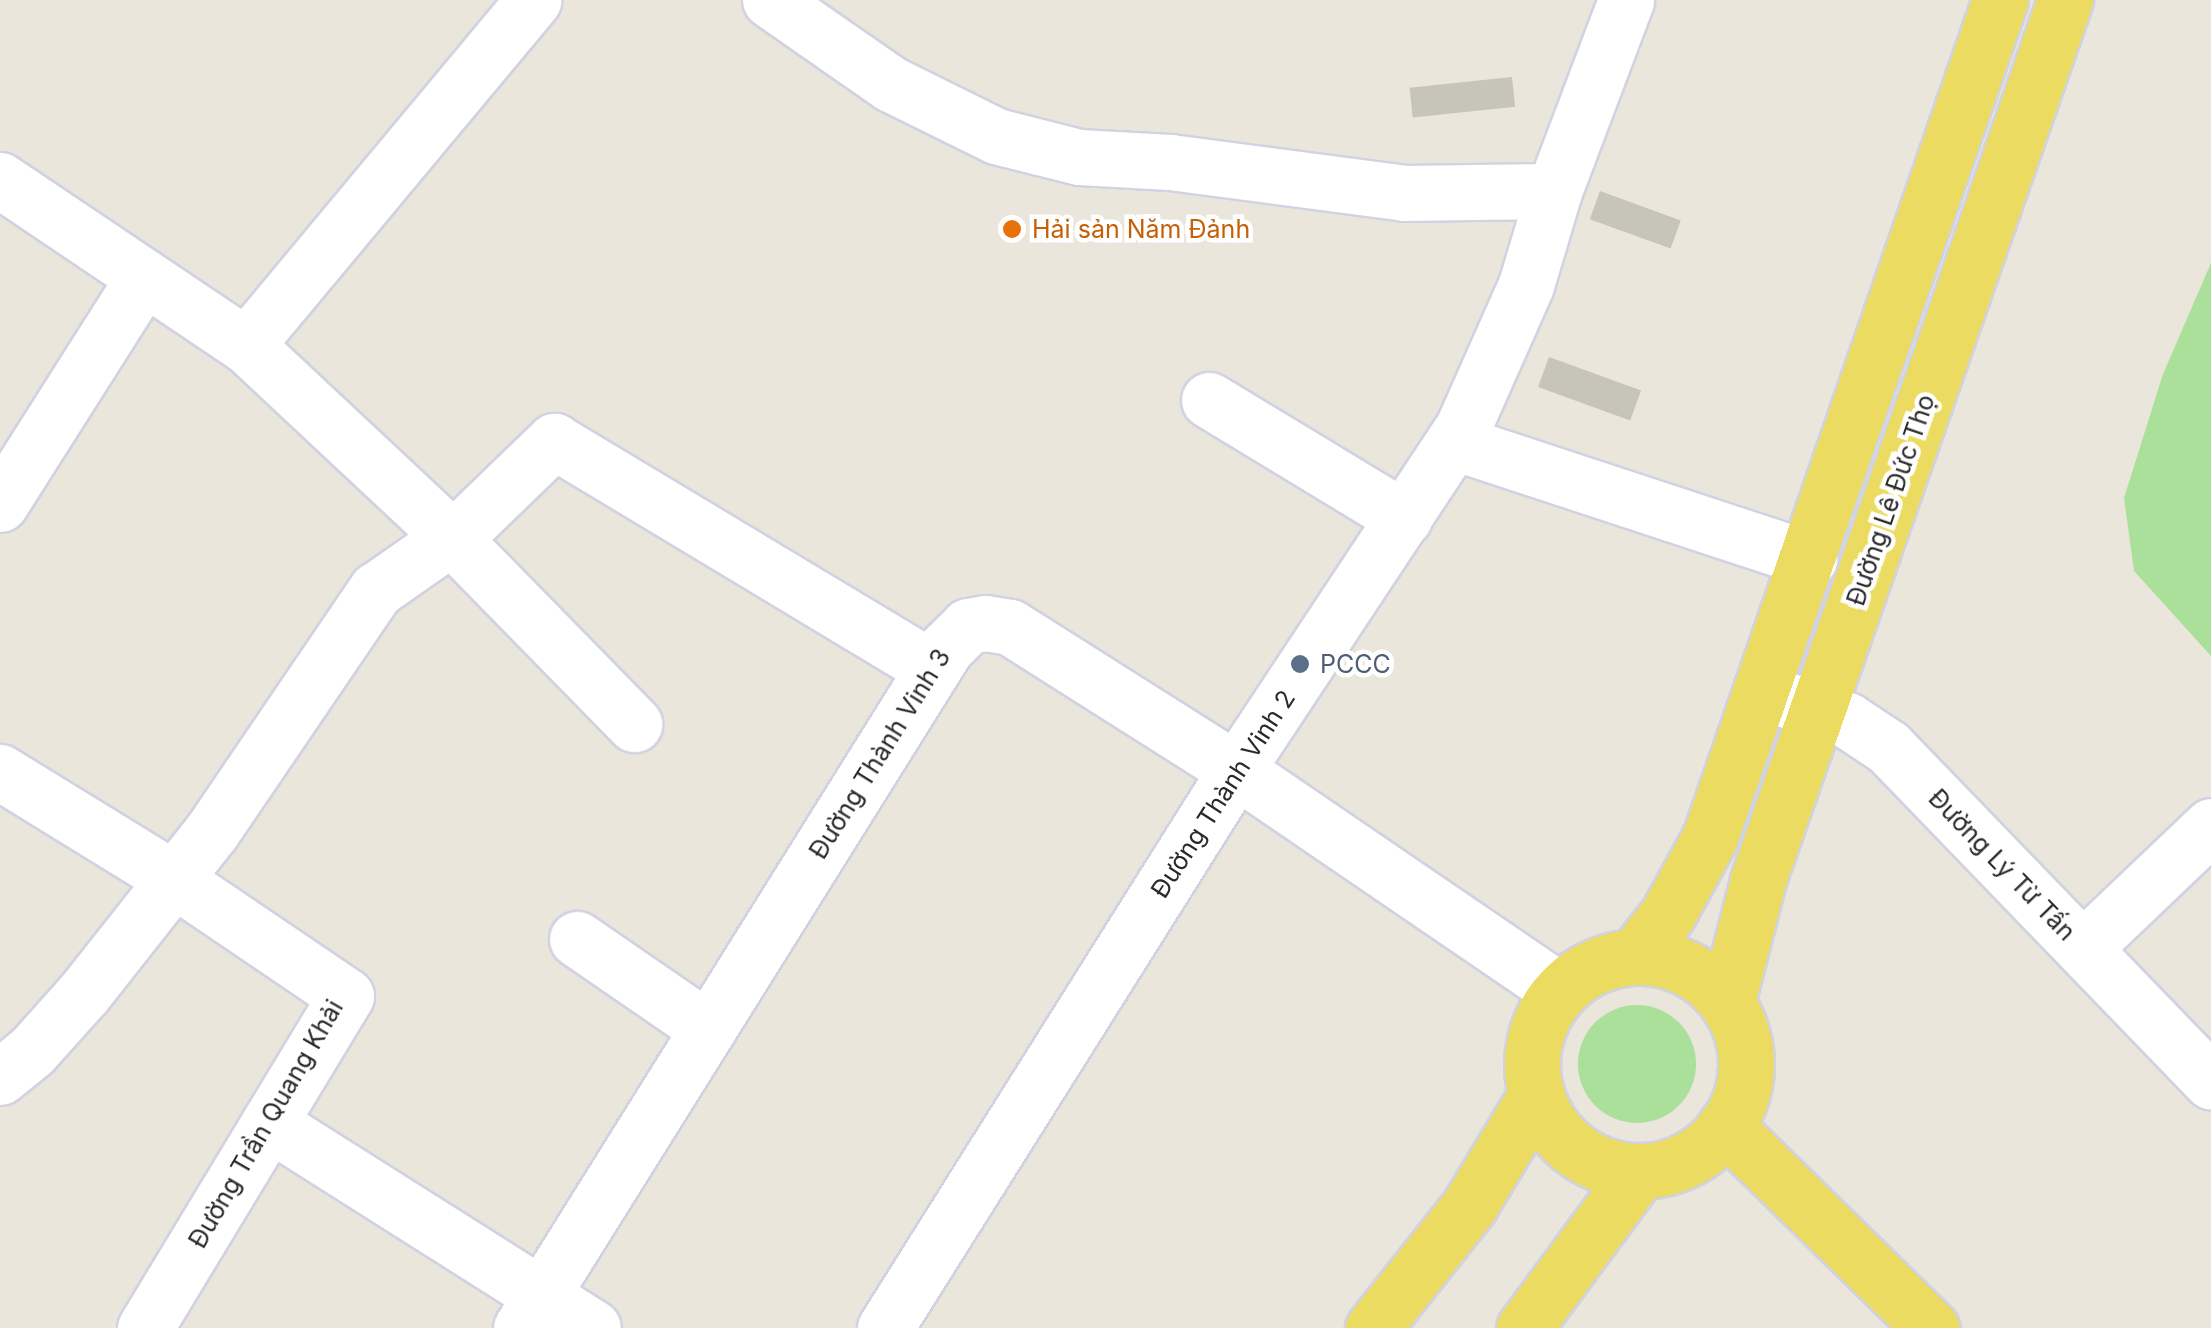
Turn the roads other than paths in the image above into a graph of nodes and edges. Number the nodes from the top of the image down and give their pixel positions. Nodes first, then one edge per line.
1 (533, 0) edge
2 (770, 0) edge
3 (1626, 0) edge
4 (2000, 0) edge
5 (2065, 0) edge
6 (0, 180) edge
7 (1554, 190) junction
8 (144, 277) junction
9 (246, 345) junction
10 (1209, 400) dead end
11 (1454, 442) junction
12 (0, 504) edge
13 (1404, 518) junction
14 (451, 537) junction
15 (1808, 559) junction
16 (932, 670) junction
17 (1764, 692) junction
18 (1818, 710) junction
19 (634, 724) dead end
20 (1236, 770) junction
21 (0, 772) edge
22 (2211, 826) edge
23 (172, 878) junction
24 (577, 938) dead end
25 (2082, 948) junction
26 (1635, 956) junction
27 (1560, 990) junction
28 (1727, 1002) junction
29 (708, 1029) junction
30 (0, 1077) edge
31 (2211, 1081) edge
32 (1536, 1095) junction
33 (269, 1124) junction
34 (1725, 1126) junction
35 (1639, 1172) junction
36 (531, 1313) edge
37 (145, 1328) edge
38 (592, 1328) edge
39 (885, 1328) edge
40 (1373, 1328) edge
41 (1524, 1328) edge
42 (1931, 1328) edge

1 - 9 street
2 - 7 street
3 - 7 street, Đường Thành Vinh 2
4 - 15 main road
5 - 18 main road, Đường Lê Đức Thọ
6 - 8 street
7 - 11 street, Đường Thành Vinh 2
8 - 9 street
8 - 12 street
9 - 14 street
10 - 13 street
11 - 13 street, Đường Thành Vinh 2
11 - 15 street
13 - 20 street, Đường Thành Vinh 2
14 - 16 street
14 - 19 street
14 - 23 street
15 - 17 main road
16 - 20 street, Đường Thành Vinh 3
16 - 29 street, Đường Thành Vinh 3
17 - 18 street, Đường Lý Từ Tấn
17 - 26 main road
18 - 25 street, Đường Lý Từ Tấn
18 - 28 main road, Đường Lê Đức Thọ
20 - 27 street, Đường Thành Vinh 3
20 - 39 street, Đường Thành Vinh 2
21 - 23 street, Đường Trần Quang Khải
22 - 25 street
23 - 30 street
23 - 33 street, Đường Trần Quang Khải
24 - 29 street
25 - 31 street, Đường Lý Từ Tấn
26 - 27 main road
26 - 28 main road
27 - 32 main road
28 - 34 main road
29 - 36 street, Đường Thành Vinh 3
32 - 35 main road
32 - 40 main road
33 - 36 street
33 - 37 street, Đường Trần Quang Khải
34 - 35 main road
34 - 42 main road
35 - 41 main road
36 - 38 street

